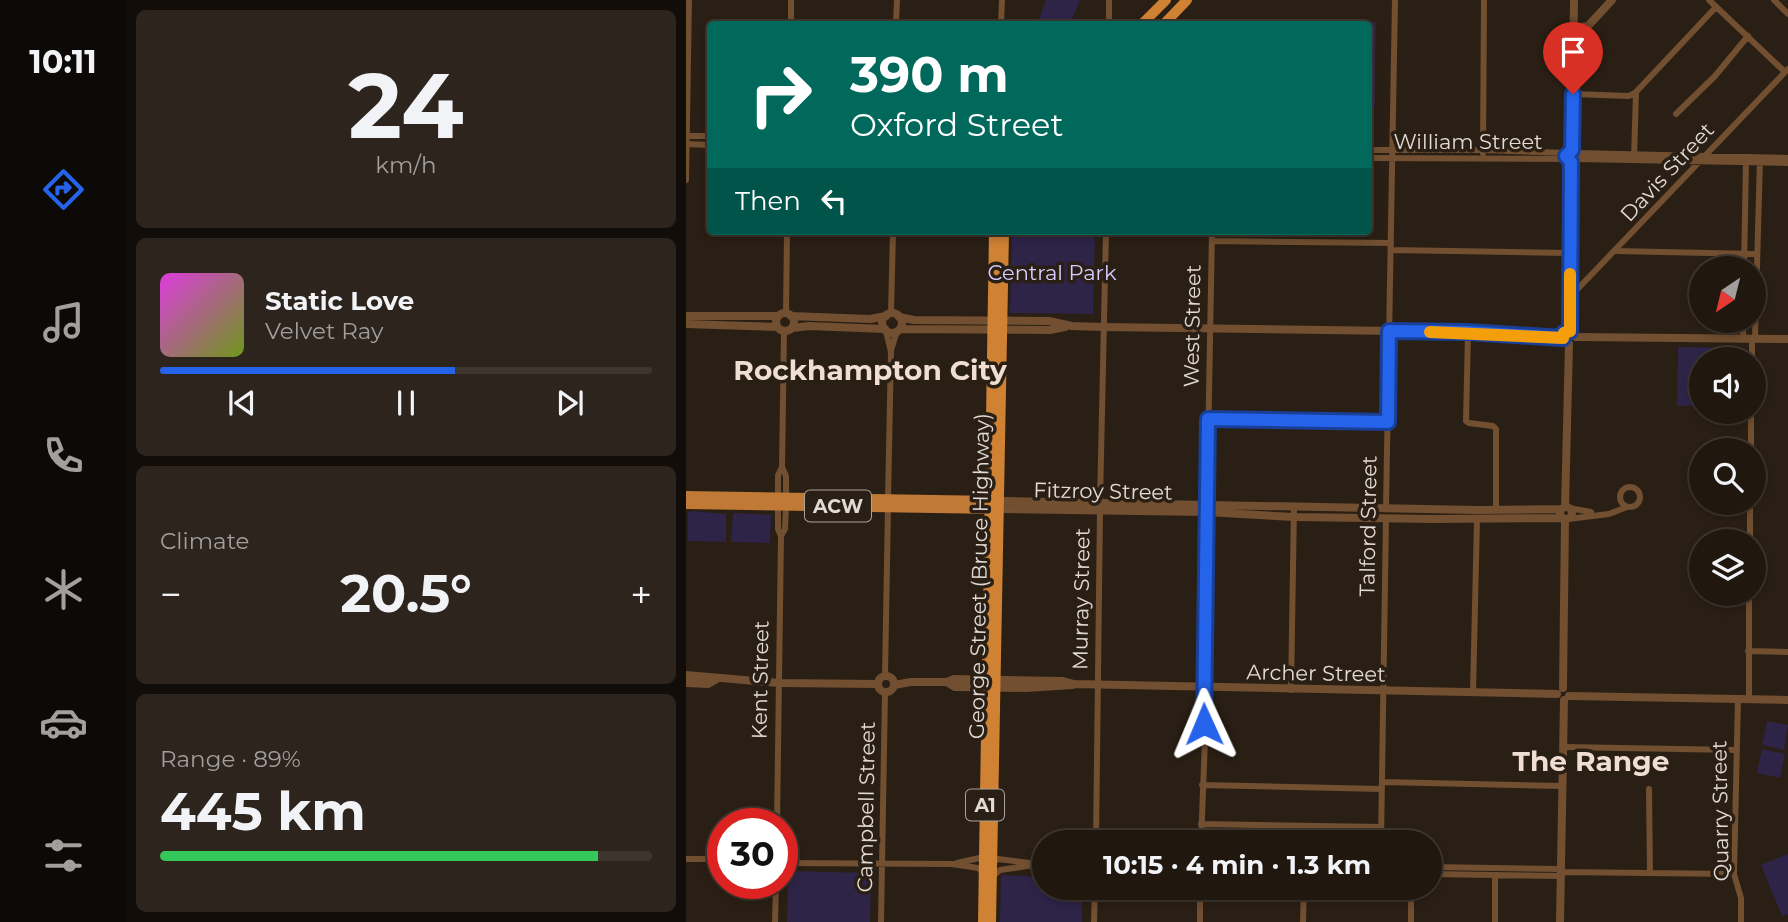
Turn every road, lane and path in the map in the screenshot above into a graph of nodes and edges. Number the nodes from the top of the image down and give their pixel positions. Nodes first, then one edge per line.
1 (689, 0) edge
2 (791, 0) edge
3 (897, 0) edge
4 (1002, 0) edge
5 (1109, 0) edge
6 (1166, 0) edge
7 (1187, 0) edge
8 (1395, 0) edge
9 (1484, 0) edge
10 (1574, 0) edge
11 (1612, 0) edge
12 (1709, 0) edge
13 (1774, 0) edge
14 (1717, 7) junction
15 (1788, 14) edge
16 (790, 21) edge
17 (896, 21) edge
18 (1001, 21) edge
19 (1110, 21) edge
20 (1145, 21) edge
21 (1167, 21) edge
22 (1574, 29) junction
23 (1748, 36) junction
24 (1787, 70) edge
25 (1636, 92) junction
26 (1573, 94) junction
27 (1676, 114) dead end
28 (686, 136) edge
29 (707, 136) edge
30 (686, 144) edge
31 (707, 145) edge
32 (1483, 150) junction
33 (1372, 151) edge
34 (1393, 154) junction
35 (1572, 156) junction
36 (1372, 157) edge
37 (1634, 157) junction
38 (1483, 158) junction
39 (1788, 158) edge
40 (1702, 159) junction
41 (1746, 159) junction
42 (1760, 159) junction
43 (1788, 163) edge
44 (686, 180) edge
45 (787, 235) edge
46 (892, 235) edge
47 (994, 235) edge
48 (1004, 235) edge
49 (1106, 235) edge
50 (1212, 235) edge
51 (1212, 241) junction
52 (1391, 246) junction
53 (1616, 251) junction
54 (1570, 253) junction
55 (1745, 254) junction
56 (1756, 254) junction
57 (1570, 297) junction
58 (785, 315) junction
59 (892, 315) junction
60 (686, 316) edge
61 (686, 324) edge
62 (998, 325) junction
63 (1103, 327) junction
64 (1209, 328) junction
65 (785, 329) junction
66 (886, 330) junction
67 (898, 330) junction
68 (1389, 331) junction
69 (1468, 332) junction
70 (1743, 333) edge
71 (1570, 337) junction
72 (1743, 338) junction
73 (1754, 339) junction
74 (1788, 339) edge
75 (1753, 347) edge
76 (891, 352) junction
77 (1208, 419) junction
78 (1388, 422) junction
79 (686, 496) edge
80 (782, 501) junction
81 (1620, 501) junction
82 (888, 503) junction
83 (686, 504) edge
84 (994, 505) junction
85 (1100, 506) junction
86 (1294, 506) junction
87 (1627, 507) junction
88 (1206, 508) junction
89 (1386, 513) junction
90 (1565, 513) junction
91 (1477, 514) junction
92 (1496, 514) junction
93 (1294, 517) junction
94 (1749, 606) edge
95 (1748, 651) junction
96 (1788, 652) edge
97 (686, 675) edge
98 (885, 676) junction
99 (718, 679) junction
100 (686, 683) edge
101 (779, 683) junction
102 (991, 683) junction
103 (877, 684) junction
104 (894, 685) junction
105 (1097, 685) junction
106 (1204, 687) junction
107 (1291, 690) junction
108 (1383, 692) junction
109 (885, 693) junction
110 (1474, 693) junction
111 (1563, 694) junction
112 (1738, 699) junction
113 (1749, 700) junction
114 (1788, 701) edge
115 (1563, 747) junction
116 (1737, 750) junction
117 (1202, 785) junction
118 (1382, 785) junction
119 (1562, 786) junction
120 (1649, 789) dead end
121 (777, 808) edge
122 (1201, 824) junction
123 (1381, 827) joint
124 (1096, 830) edge
125 (1201, 830) edge
126 (686, 859) edge
127 (707, 859) edge
128 (988, 859) junction
129 (798, 863) edge
130 (882, 863) junction
131 (1032, 863) edge
132 (952, 864) junction
133 (1032, 865) edge
134 (1442, 867) edge
135 (1561, 872) junction
136 (1650, 873) junction
137 (988, 874) junction
138 (1442, 874) edge
139 (1734, 874) junction
140 (1495, 875) junction
141 (776, 899) edge
142 (1095, 900) edge
143 (1200, 900) edge
144 (1304, 900) edge
145 (1411, 900) edge
146 (775, 922) edge
147 (881, 922) edge
148 (984, 922) edge
149 (991, 922) edge
150 (1094, 922) edge
151 (1200, 922) edge
152 (1303, 922) edge
153 (1411, 922) edge
154 (1495, 922) edge
155 (1560, 922) edge
156 (1741, 922) edge

1 - 28 street
2 - 16 street
3 - 17 street
4 - 18 street
5 - 19 street
6 - 20 highway
7 - 21 highway
8 - 34 street, Talford Street
9 - 32 street
10 - 22 street
11 - 22 street
12 - 14 street
13 - 15 street
14 - 23 street
14 - 25 street
22 - 26 street
23 - 24 street
23 - 27 street
24 - 40 street, Davis Street
25 - 26 street
25 - 37 street
26 - 35 street
28 - 29 street
28 - 30 street
30 - 31 street
30 - 44 street
32 - 34 street, William Street
32 - 35 street, William Street
32 - 38 street
33 - 34 street
34 - 36 street, William Street
34 - 38 street, William Street
34 - 52 street, Talford Street
35 - 37 street, William Street
35 - 38 street, William Street
35 - 54 street
37 - 40 street, William Street
39 - 42 street, William Street
40 - 41 street, William Street
40 - 53 street, Davis Street
41 - 42 street, William Street
41 - 55 street
42 - 43 street, William Street
42 - 56 street
45 - 58 street
46 - 59 street
47 - 62 highway, George Street (Bruce Highway) / A1
48 - 62 highway, George Street (Bruce Highway) / A1
49 - 63 street, Murray Street
50 - 51 street, West Street
51 - 52 street
51 - 64 street, West Street
52 - 54 street
52 - 68 street, Talford Street
53 - 55 street
53 - 57 street, Davis Street
54 - 57 street
55 - 56 street
56 - 73 street
57 - 71 street
58 - 59 street
58 - 60 street
58 - 65 street
58 - 65 street
59 - 62 street
59 - 66 street
59 - 67 street
61 - 65 street
62 - 63 street
62 - 67 street
62 - 84 highway, George Street (Bruce Highway) / A1
63 - 64 street
63 - 85 street, Murray Street
64 - 68 street
64 - 77 street, West Street
65 - 66 street
65 - 80 street, Kent Street
66 - 67 street
66 - 76 street
67 - 76 street
68 - 69 street
68 - 78 street, Talford Street
69 - 71 street
69 - 92 street
70 - 72 street
71 - 72 street
71 - 90 street
72 - 73 street
73 - 74 street
73 - 75 street
76 - 82 street
77 - 78 street
77 - 88 street, West Street
78 - 89 street, Talford Street
79 - 80 main road, Fitzroy Street / ACW
80 - 82 main road, Fitzroy Street / ACW
80 - 83 main road, Fitzroy Street / ACW
80 - 101 street, Kent Street
81 - 87 street
81 - 87 street
81 - 90 street
82 - 84 main road, Fitzroy Street / ACW
82 - 98 street
84 - 85 street, Fitzroy Street
84 - 102 highway, George Street (Bruce Highway) / A1
85 - 88 street, Fitzroy Street
85 - 105 street, Murray Street
86 - 88 street, Fitzroy Street
86 - 89 street, Fitzroy Street
86 - 93 street
87 - 90 street
88 - 93 street, Fitzroy Street
88 - 106 street, West Street
89 - 91 street, Fitzroy Street
89 - 93 street, Fitzroy Street
89 - 108 street, Talford Street
90 - 92 street, Fitzroy Street
90 - 111 street
91 - 92 street, Fitzroy Street
91 - 110 street
93 - 107 street
94 - 95 street
95 - 96 street
95 - 113 street
97 - 99 street
98 - 103 street
98 - 104 street
99 - 100 street
99 - 101 street
101 - 103 street
101 - 121 street, Kent Street
102 - 104 street, Archer Street
102 - 105 street, Archer Street
102 - 128 highway, George Street (Bruce Highway) / A1
103 - 109 street
104 - 109 street
105 - 106 street, Archer Street
105 - 124 street, Murray Street
106 - 107 street, Archer Street
106 - 117 street, West Street
107 - 108 street, Archer Street
108 - 110 street, Archer Street
108 - 118 street, Talford Street
109 - 130 street, Campbell Street
110 - 111 street, Archer Street
111 - 112 street, Archer Street
111 - 115 street
112 - 113 street, Archer Street
112 - 116 street, Quarry Street
113 - 114 street, Archer Street
115 - 116 street
115 - 119 street
116 - 139 street, Quarry Street
117 - 118 street
117 - 122 street, West Street
118 - 119 street
118 - 123 street, Talford Street
119 - 135 street
120 - 136 street
122 - 123 street
122 - 125 street, West Street
126 - 127 street
128 - 131 street
128 - 132 street
128 - 137 highway, George Street (Bruce Highway) / A1
128 - 148 street
129 - 130 street
130 - 132 street
130 - 147 street, Campbell Street
132 - 137 street
133 - 137 street
134 - 135 street
135 - 136 street
135 - 140 street
135 - 155 street
136 - 139 street
137 - 148 highway, George Street (Bruce Highway) / A1
137 - 149 highway, George Street (Bruce Highway) / A1
138 - 140 street
139 - 156 street, Quarry Street
140 - 154 street
141 - 146 street
142 - 150 street
143 - 151 street
144 - 152 street
145 - 153 street

